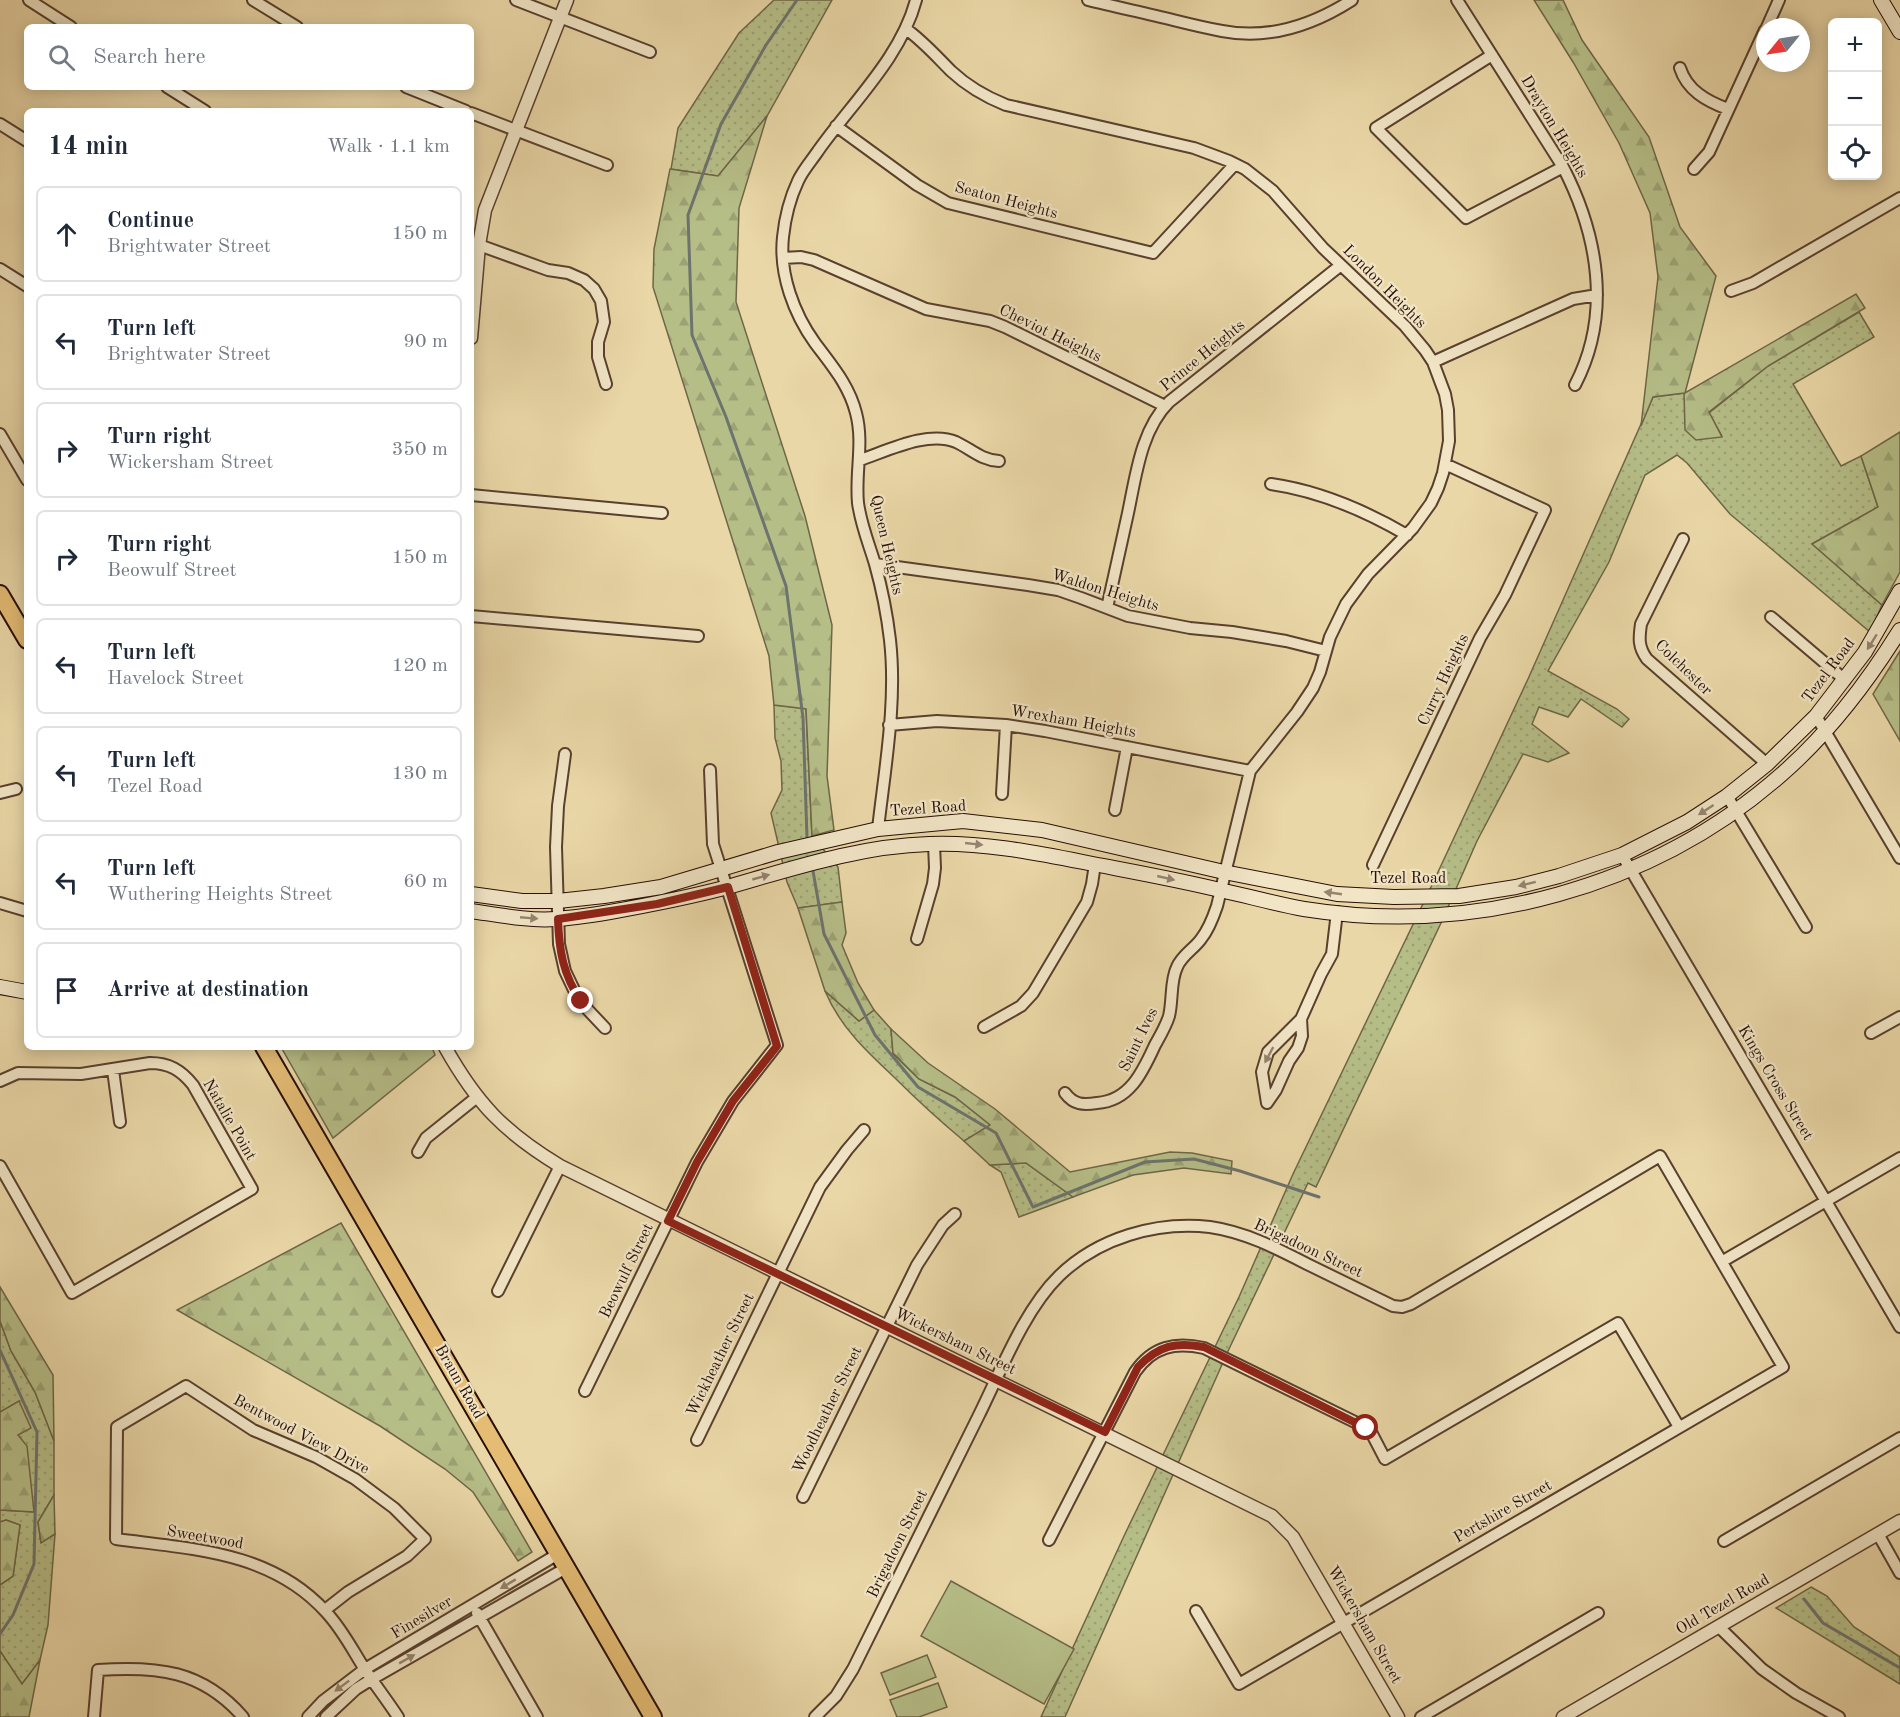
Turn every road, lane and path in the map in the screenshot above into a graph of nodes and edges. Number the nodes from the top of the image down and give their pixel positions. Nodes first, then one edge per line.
1 (29, 0) edge
2 (253, 0) edge
3 (516, 0) edge
4 (567, 0) edge
5 (916, 0) edge
6 (1088, 0) edge
7 (1352, 0) edge
8 (1457, 0) edge
9 (1779, 0) edge
10 (1881, 0) edge
11 (560, 18) junction
12 (1771, 18) edge
13 (66, 24) edge
14 (292, 24) edge
15 (906, 29) junction
16 (1900, 32) edge
17 (1756, 50) edge
18 (650, 52) dead end
19 (1492, 55) junction
20 (1680, 68) dead end
21 (172, 90) edge
22 (414, 90) edge
23 (200, 108) edge
24 (458, 108) edge
25 (1728, 109) junction
26 (474, 114) edge
27 (0, 124) edge
28 (836, 126) junction
29 (517, 131) junction
30 (24, 139) edge
31 (1235, 164) junction
32 (607, 165) dead end
33 (1563, 167) junction
34 (1694, 169) dead end
35 (1900, 198) edge
36 (479, 245) junction
37 (783, 258) junction
38 (1341, 265) junction
39 (0, 269) edge
40 (24, 284) edge
41 (1731, 291) dead end
42 (1597, 295) junction
43 (474, 303) edge
44 (1433, 363) junction
45 (606, 384) dead end
46 (1575, 385) dead end
47 (1165, 406) junction
48 (0, 434) edge
49 (860, 460) junction
50 (999, 461) dead end
51 (1445, 464) junction
52 (24, 475) edge
53 (1271, 484) dead end
54 (474, 495) edge
55 (662, 513) dead end
56 (1407, 535) junction
57 (1683, 539) dead end
58 (875, 564) junction
59 (1900, 591) edge
60 (0, 594) edge
61 (1107, 608) junction
62 (474, 616) edge
63 (1771, 617) dead end
64 (1900, 630) edge
65 (24, 635) edge
66 (698, 636) dead end
67 (1326, 651) junction
68 (1845, 680) junction
69 (1816, 716) junction
70 (890, 725) junction
71 (1006, 725) junction
72 (1825, 731) junction
73 (1127, 747) junction
74 (565, 754) dead end
75 (1767, 764) junction
76 (710, 770) dead end
77 (1250, 771) junction
78 (16, 789) dead end
79 (0, 793) edge
80 (1002, 794) dead end
81 (1727, 796) junction
82 (1115, 810) dead end
83 (1736, 811) junction
84 (878, 829) junction
85 (934, 844) junction
86 (807, 845) junction
87 (1622, 855) junction
88 (1900, 858) edge
89 (810, 864) junction
90 (1095, 864) junction
91 (1373, 865) dead end
92 (1630, 868) junction
93 (722, 870) junction
94 (1224, 872) junction
95 (728, 887) junction
96 (1221, 890) junction
97 (474, 894) edge
98 (558, 901) junction
99 (0, 903) edge
100 (24, 910) edge
101 (474, 911) edge
102 (1337, 912) junction
103 (558, 919) junction
104 (1806, 927) dead end
105 (917, 939) dead end
106 (0, 987) edge
107 (24, 991) edge
108 (1900, 1017) edge
109 (1301, 1019) junction
110 (984, 1027) dead end
111 (605, 1028) dead end
112 (1871, 1034) dead end
113 (266, 1050) edge
114 (447, 1050) edge
115 (113, 1070) junction
116 (0, 1081) edge
117 (1065, 1093) dead end
118 (477, 1097) junction
119 (120, 1122) dead end
120 (864, 1130) dead end
121 (418, 1152) dead end
122 (1900, 1158) edge
123 (0, 1166) edge
124 (560, 1166) junction
125 (1828, 1202) junction
126 (955, 1214) dead end
127 (668, 1221) junction
128 (1723, 1261) junction
129 (777, 1273) junction
130 (498, 1291) dead end
131 (886, 1327) junction
132 (1900, 1327) edge
133 (995, 1380) junction
134 (186, 1386) joint
135 (585, 1391) dead end
136 (1679, 1427) junction
137 (1105, 1432) junction
138 (1900, 1438) edge
139 (697, 1440) dead end
140 (803, 1497) dead end
141 (1900, 1521) edge
142 (1878, 1534) junction
143 (1049, 1540) dead end
144 (1724, 1541) dead end
145 (562, 1561) junction
146 (1900, 1573) edge
147 (472, 1605) junction
148 (325, 1610) junction
149 (1196, 1611) dead end
150 (1598, 1612) dead end
151 (479, 1617) junction
152 (1344, 1622) junction
153 (1719, 1627) junction
154 (365, 1669) junction
155 (372, 1679) junction
156 (94, 1717) edge
157 (243, 1717) edge
158 (308, 1717) edge
159 (326, 1717) edge
160 (398, 1717) edge
161 (537, 1717) edge
162 (653, 1717) edge
163 (815, 1717) edge
164 (1398, 1717) edge
165 (1421, 1717) edge
166 (1563, 1717) edge
167 (1839, 1717) edge

1 - 13 street
2 - 14 street
3 - 11 street
4 - 11 street
5 - 15 street, Queen Heights
6 - 7 street
8 - 19 street, Drayton Heights
9 - 12 street
10 - 16 main road
11 - 18 street
11 - 29 street
15 - 28 street, Queen Heights
15 - 31 street, London Heights
17 - 25 street
19 - 33 street, Drayton Heights
19 - 33 street
20 - 25 street
21 - 23 street
22 - 24 street
25 - 34 street
26 - 29 street
27 - 30 street
28 - 31 street, Seaton Heights
28 - 37 street, Queen Heights
29 - 32 street
29 - 36 street
31 - 38 street, London Heights
33 - 42 street, Drayton Heights
35 - 41 street
36 - 43 street
36 - 45 street
37 - 47 street, Cheviot Heights
37 - 49 street, Queen Heights
38 - 44 street, London Heights
38 - 47 street, Prince Heights
39 - 40 street
42 - 44 street
42 - 46 street, Drayton Heights
44 - 51 street, London Heights
47 - 61 street, Prince Heights
48 - 52 street
49 - 50 street
49 - 58 street, Queen Heights
51 - 56 street, London Heights
51 - 91 street, Curry Heights
53 - 56 street
54 - 55 street
56 - 67 street, London Heights
57 - 75 street, Colchester
58 - 61 street, Waldon Heights
58 - 70 street, Queen Heights
59 -> 68 main road, Tezel Road
60 - 65 main road
61 - 67 street, Waldon Heights
62 - 66 street
63 - 68 street
64 - 72 main road, Tezel Road
67 - 77 street, London Heights
68 - 69 main road, Tezel Road
69 - 72 street
69 - 75 main road, Tezel Road
70 - 71 street, Wrexham Heights
70 - 84 street, Queen Heights
71 - 73 street, Wrexham Heights
71 - 80 street
72 - 83 main road, Tezel Road
72 - 88 street
73 - 77 street, Wrexham Heights
73 - 82 street
74 - 98 street
75 - 81 main road, Tezel Road
76 - 93 street
77 - 94 street, London Heights
78 - 79 street
81 - 83 street
81 -> 87 main road, Tezel Road
83 - 92 main road, Tezel Road
83 - 104 street
84 - 86 main road, Tezel Road
84 - 94 main road, Tezel Road
85 - 89 main road, Tezel Road
85 -> 90 main road, Tezel Road
85 - 105 street
86 - 89 street
86 - 93 main road, Tezel Road
87 - 92 street, Kings Cross Street
87 -> 94 main road, Tezel Road
95 -> 89 main road, Tezel Road
90 -> 96 main road, Tezel Road
90 - 110 street
92 - 102 main road, Tezel Road
92 - 125 street, Kings Cross Street
93 - 95 street
93 - 98 main road, Tezel Road
94 - 96 street, Saint Ives
95 - 103 main road, Tezel Road
95 - 127 street, Beowulf Street
96 - 102 main road, Tezel Road
96 - 117 street, Saint Ives
97 - 98 main road, Tezel Road
98 - 103 street
99 - 100 street
101 -> 103 main road, Tezel Road
102 - 109 street
103 - 111 street
106 - 107 main road
108 - 112 street
109 -> 109 street
113 - 145 main road, Braun Road
114 - 118 street, Wickersham Street
115 - 116 street, Natalie Point
115 - 119 street
115 - 123 street, Natalie Point
118 - 121 street
118 - 124 street, Wickersham Street
120 - 129 street, Wickheather Street
122 - 125 street
124 - 127 street, Wickersham Street
124 - 130 street
125 - 128 street
125 - 132 street, Kings Cross Street
126 - 131 street, Woodheather Street
127 - 129 street, Wickersham Street
127 - 135 street, Beowulf Street
128 - 133 street, Brigadoon Street
128 - 136 street, Pertshire Street
129 - 131 street, Wickersham Street
129 - 139 street, Wickheather Street
131 - 133 street, Wickersham Street
131 - 140 street, Woodheather Street
133 - 137 street, Wickersham Street
133 - 163 street, Brigadoon Street
134 - 148 street, Bentwood View Drive
134 - 148 street, Sweetwood
136 - 137 street
136 - 152 street, Pertshire Street
137 - 143 street
137 - 152 street, Wickersham Street
138 - 144 street
141 - 142 street, Old Tezel Road
142 - 146 street
142 - 153 street, Old Tezel Road
145 -> 147 street, Finesilver
145 - 151 street, Finesilver
145 - 162 main road, Braun Road
147 - 151 street
147 - 154 street, Finesilver
148 - 154 street, Sweetwood
149 - 152 street, Pertshire Street
150 - 165 street
155 -> 151 street, Finesilver
151 - 161 street
152 - 164 street, Wickersham Street
153 - 166 street, Old Tezel Road
153 - 167 street
154 - 155 street, Sweetwood
154 -> 158 street, Finesilver
155 - 159 street, Finesilver
155 - 160 street, Sweetwood
156 - 157 street

